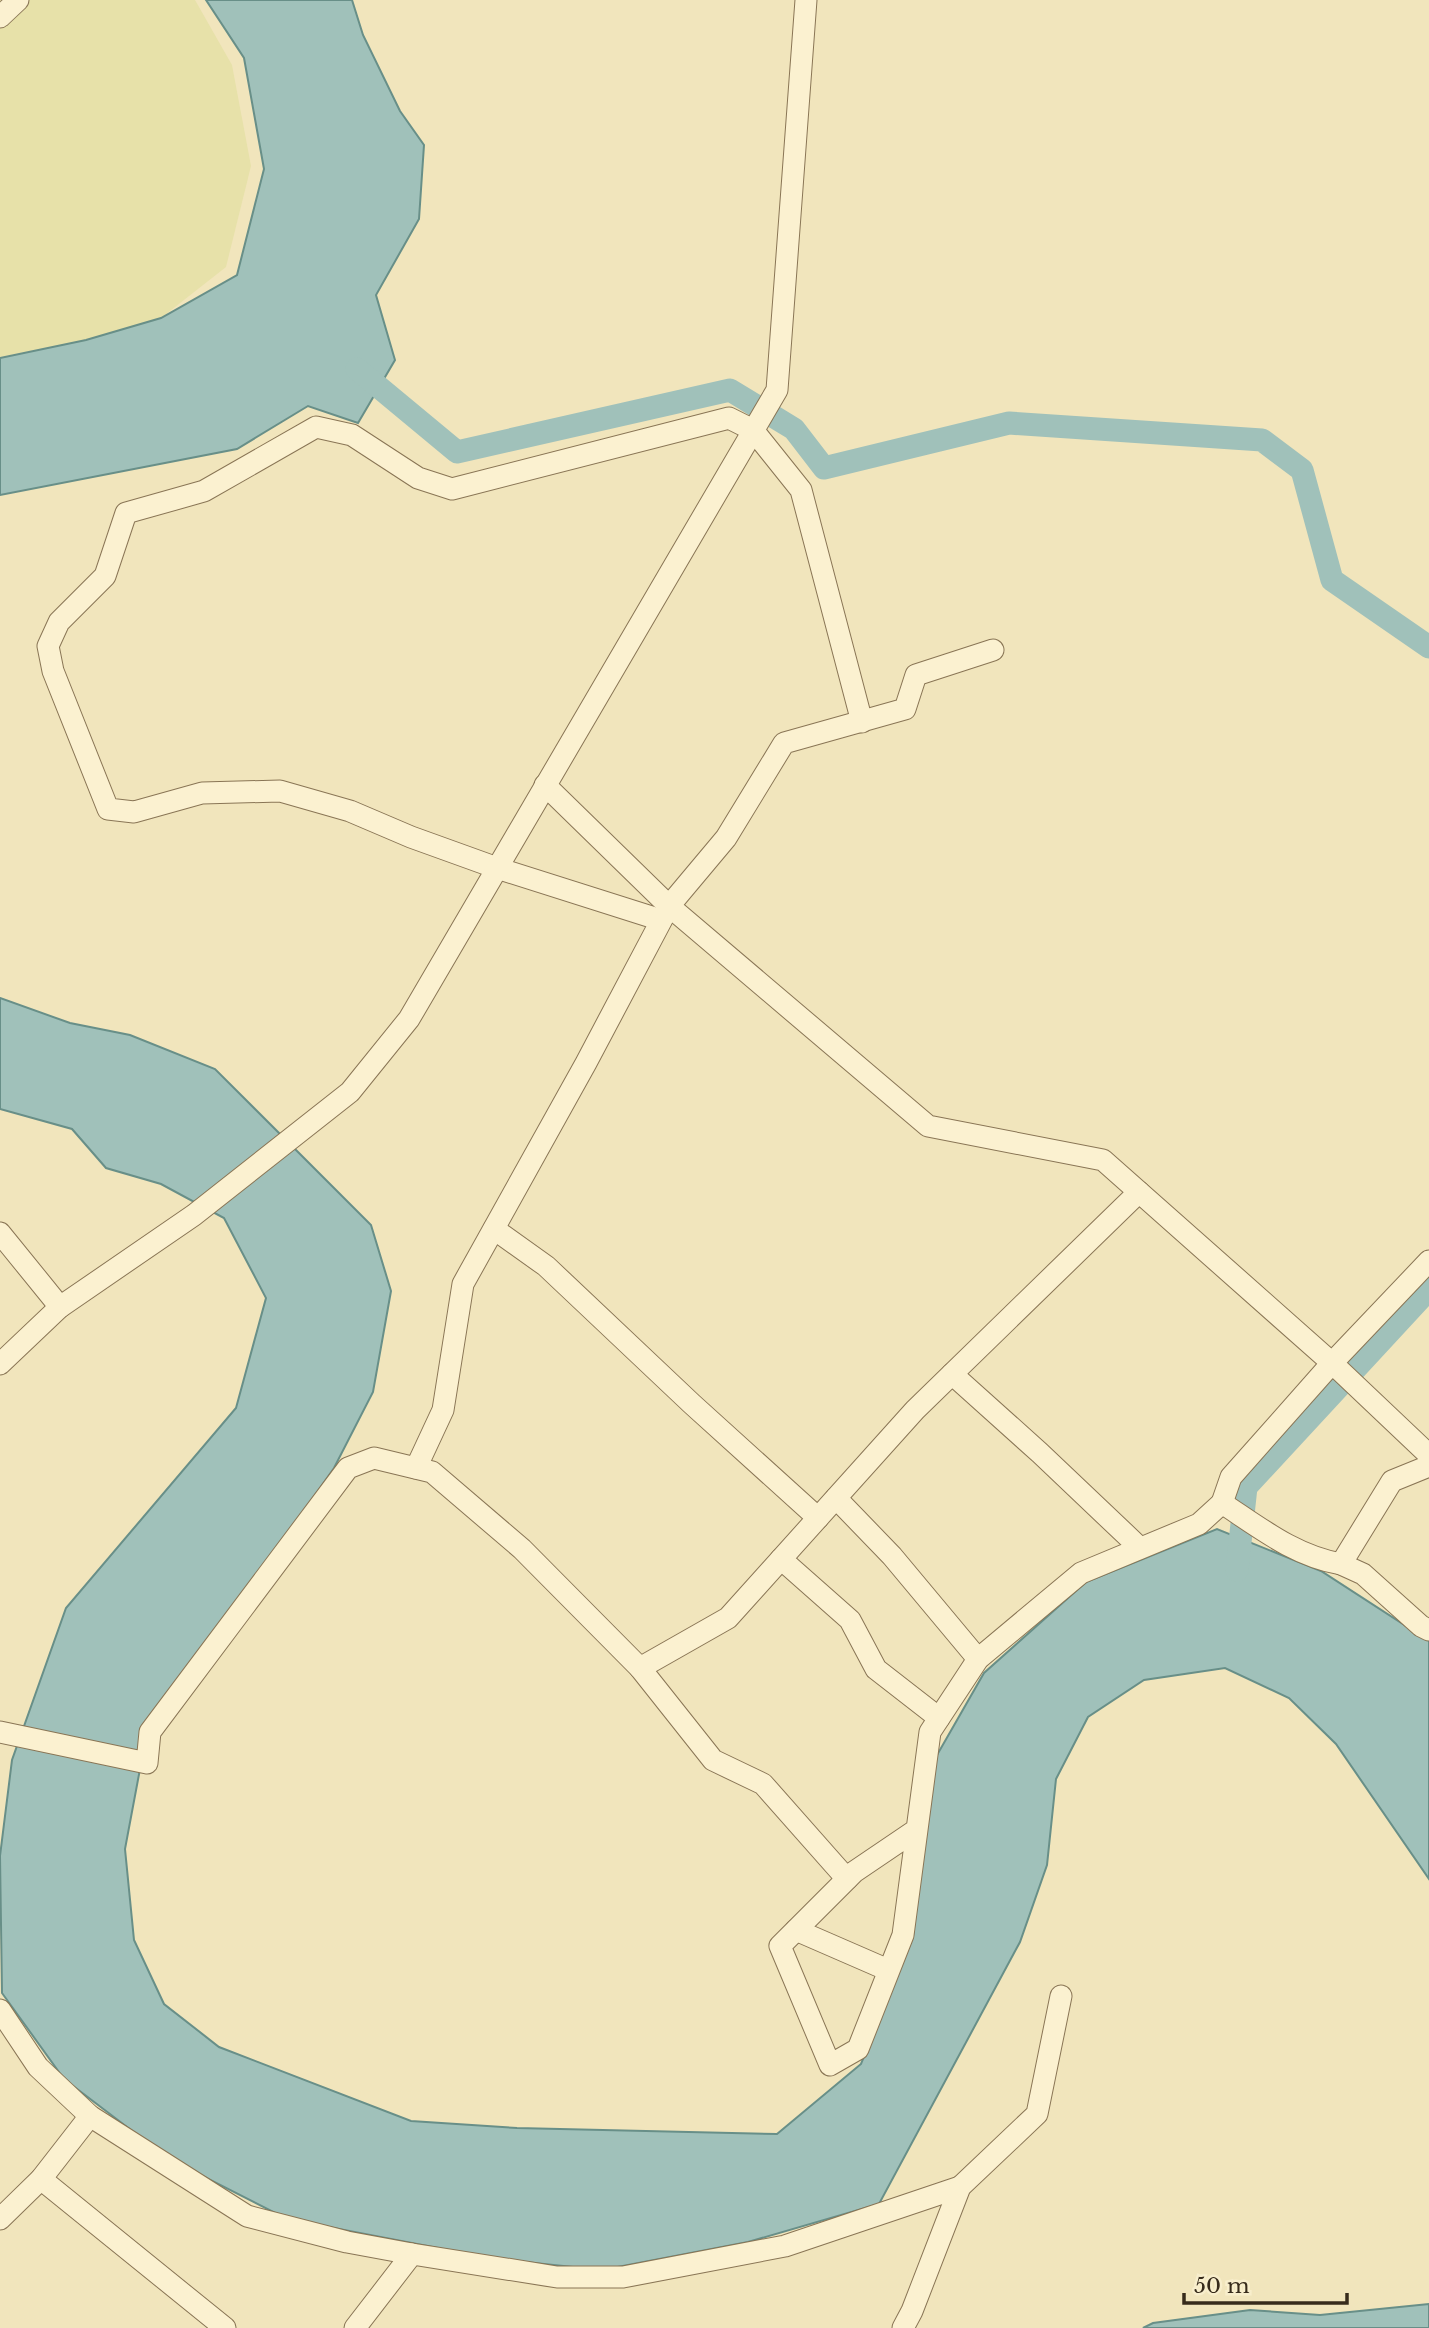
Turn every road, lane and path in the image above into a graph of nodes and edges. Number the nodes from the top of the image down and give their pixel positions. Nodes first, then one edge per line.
1 (18, 0) edge
2 (806, 0) edge
3 (0, 17) edge
4 (753, 430) junction
5 (993, 650) dead end
6 (862, 722) junction
7 (545, 785) junction
8 (497, 868) junction
9 (665, 913) junction
10 (1139, 1192) junction
11 (494, 1229) junction
12 (0, 1233) edge
13 (1429, 1261) edge
14 (60, 1307) junction
15 (1332, 1363) junction
16 (0, 1364) edge
17 (951, 1374) junction
18 (1429, 1455) edge
19 (1429, 1466) edge
20 (416, 1468) junction
21 (836, 1498) junction
22 (1222, 1503) junction
23 (818, 1518) junction
24 (1140, 1548) junction
25 (781, 1559) junction
26 (1341, 1564) junction
27 (1429, 1630) edge
28 (978, 1659) junction
29 (639, 1668) junction
30 (939, 1718) junction
31 (8, 1733) edge
32 (916, 1830) junction
33 (847, 1879) junction
34 (796, 1930) junction
35 (888, 1970) junction
36 (1061, 1996) dead end
37 (0, 2010) edge
38 (90, 2116) junction
39 (41, 2179) junction
40 (960, 2187) junction
41 (0, 2219) edge
42 (412, 2255) junction
43 (225, 2328) edge
44 (355, 2328) edge
45 (903, 2328) edge

1 - 3 street
2 - 4 street
4 - 6 street
4 - 7 street
4 - 8 street
5 - 6 street
6 - 9 street
7 - 8 street
7 - 9 street
8 - 9 street
8 - 14 street
9 - 10 street
9 - 11 street
10 - 15 street
10 - 17 street
11 - 20 street
11 - 23 street
12 - 14 street
13 - 15 street
14 - 16 street
15 - 18 street
15 - 22 street
17 - 21 street
17 - 24 street
19 - 26 street
20 - 29 street
20 - 31 street
21 - 23 street
21 - 28 street
22 - 24 street
22 - 26 street
23 - 25 street
24 - 28 street
25 - 29 street
25 - 30 street
26 - 27 street
28 - 30 street
29 - 33 street
30 - 32 street
32 - 33 street
32 - 35 street
33 - 34 street
34 - 35 street
34 - 35 street
36 - 40 street
37 - 38 street
38 - 39 street
38 - 42 street
39 - 41 street
39 - 43 street
40 - 42 street
40 - 45 street
42 - 44 street

